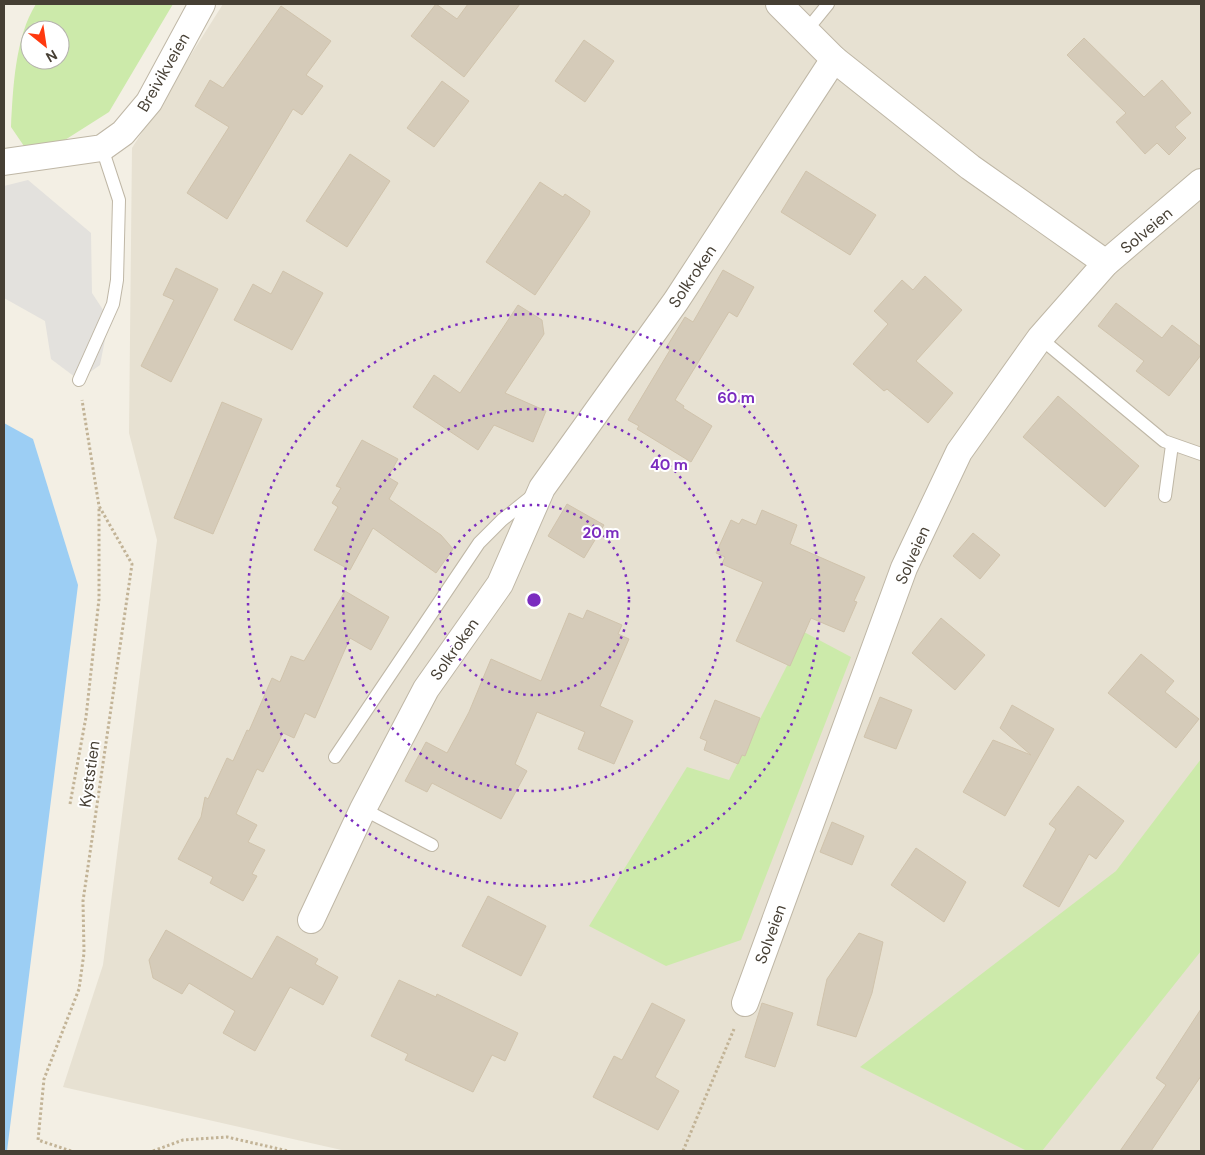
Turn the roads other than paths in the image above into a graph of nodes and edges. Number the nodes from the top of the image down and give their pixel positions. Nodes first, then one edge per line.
1 (202, 4) edge
2 (779, 4) edge
3 (828, 4) edge
4 (806, 31) junction
5 (834, 59) junction
6 (102, 148) junction
7 (4, 162) edge
8 (1201, 182) edge
9 (1106, 263) junction
10 (1040, 338) junction
11 (79, 380) road end
12 (1172, 445) junction
13 (1201, 454) edge
14 (542, 488) junction
15 (1165, 496) dead end
16 (335, 757) dead end
17 (363, 808) junction
18 (432, 845) dead end
19 (312, 920) dead end
20 (745, 1003) road end

1 - 6 street, Breivikveien
2 - 4 street
3 - 4 lane
4 - 5 street
5 - 9 street
5 - 14 street, Solkroken
6 - 7 street, Breivikveien
6 - 11 lane
8 - 9 street, Solveien
9 - 10 street, Solveien
10 - 12 lane
10 - 20 street, Solveien
12 - 13 lane
12 - 15 lane
14 - 16 lane, Solkroken
14 - 17 street, Solkroken
17 - 18 lane
17 - 19 street, Solkroken

